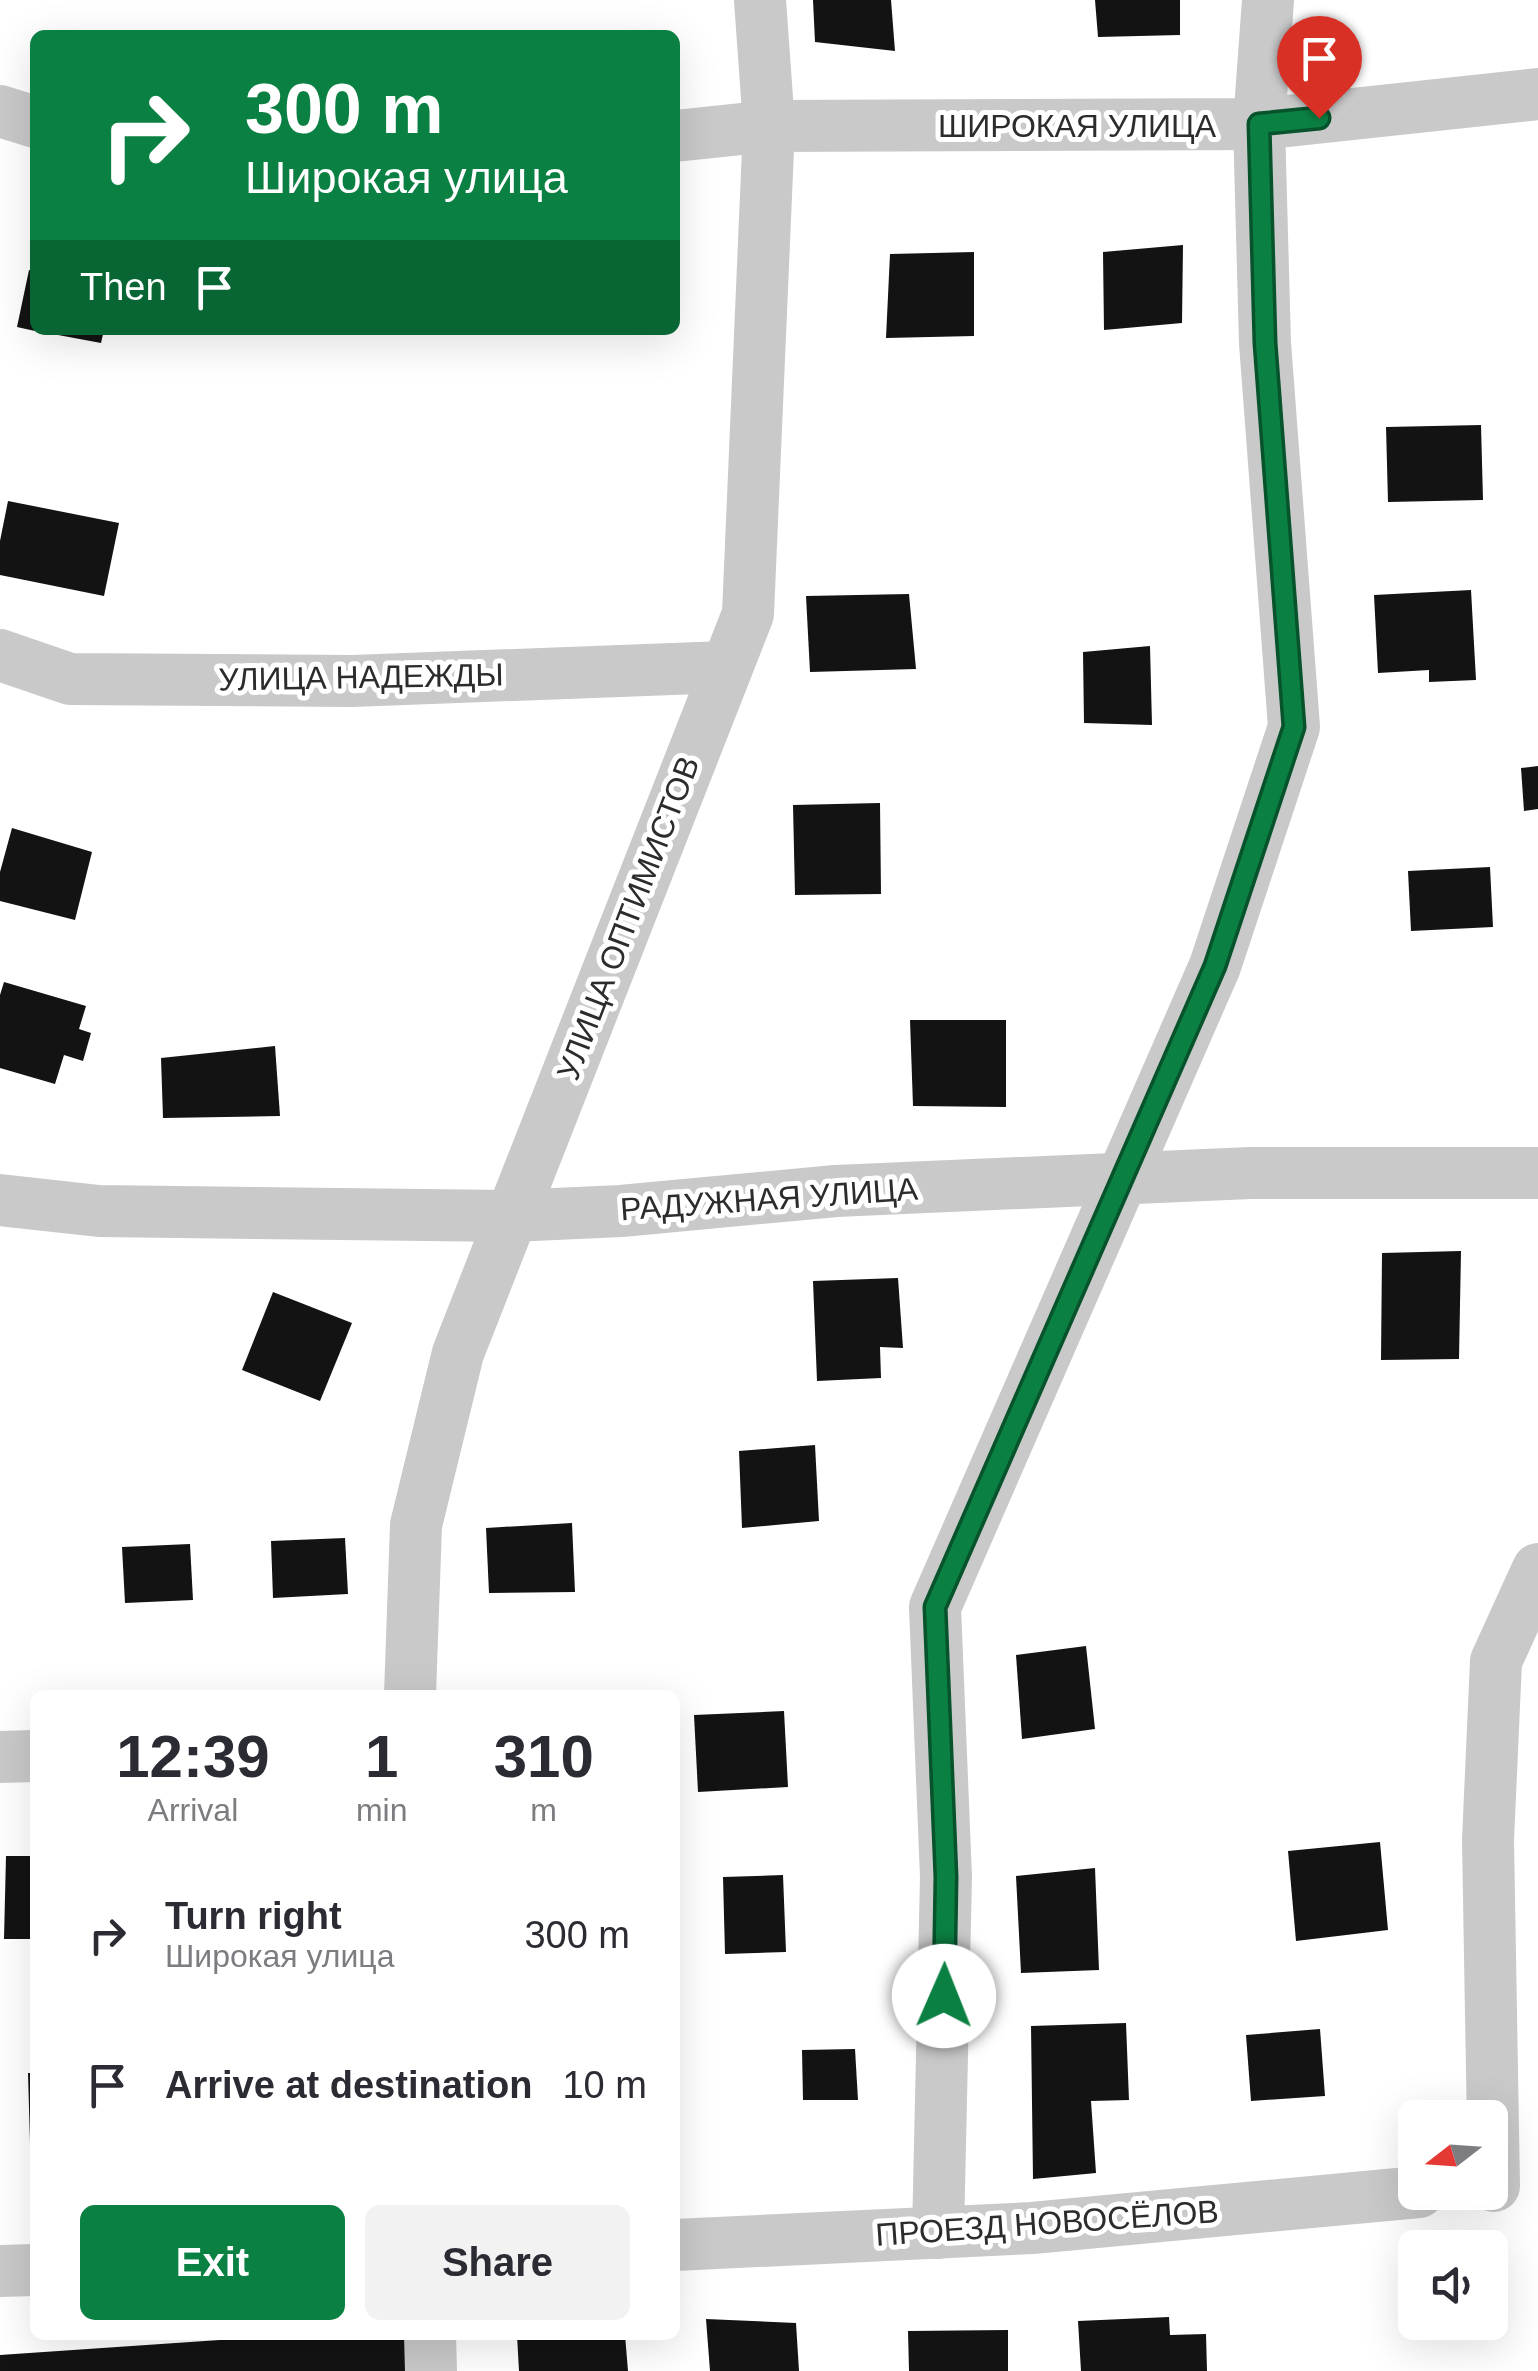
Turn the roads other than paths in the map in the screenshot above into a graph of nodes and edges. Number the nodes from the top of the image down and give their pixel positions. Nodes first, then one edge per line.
1 (760, 0) edge
2 (1268, 0) edge
3 (1538, 94) edge
4 (0, 111) edge
5 (30, 120) edge
6 (1259, 124) junction
7 (769, 126) junction
8 (680, 135) edge
9 (0, 655) edge
10 (725, 668) junction
11 (1538, 1173) edge
12 (1124, 1179) junction
13 (0, 1200) edge
14 (511, 1216) junction
15 (1538, 1569) edge
16 (410, 1690) edge
17 (30, 1756) edge
18 (0, 1758) edge
19 (1502, 2100) edge
20 (1398, 2194) edge
21 (938, 2232) junction
22 (680, 2245) edge
23 (30, 2270) edge
24 (0, 2271) edge
25 (430, 2340) edge
26 (431, 2371) edge

1 - 7 street, УЛИЦА ОПТИМИСТОВ
2 - 6 street
3 - 6 street, ШИРОКАЯ УЛИЦА
4 - 5 street
6 - 7 street, ШИРОКАЯ УЛИЦА
6 - 12 street
7 - 8 street, ШИРОКАЯ УЛИЦА
7 - 10 street, УЛИЦА ОПТИМИСТОВ
9 - 10 street, УЛИЦА НАДЕЖДЫ
10 - 14 street, УЛИЦА ОПТИМИСТОВ
11 - 12 street, РАДУЖНАЯ УЛИЦА
12 - 14 street, РАДУЖНАЯ УЛИЦА
12 - 21 street
13 - 14 street, РАДУЖНАЯ УЛИЦА
14 - 16 street, УЛИЦА ОПТИМИСТОВ
15 - 19 street
17 - 18 street
20 - 21 street, ПРОЕЗД НОВОСЁЛОВ
21 - 22 street, ПРОЕЗД НОВОСЁЛОВ
23 - 24 street
25 - 26 street

